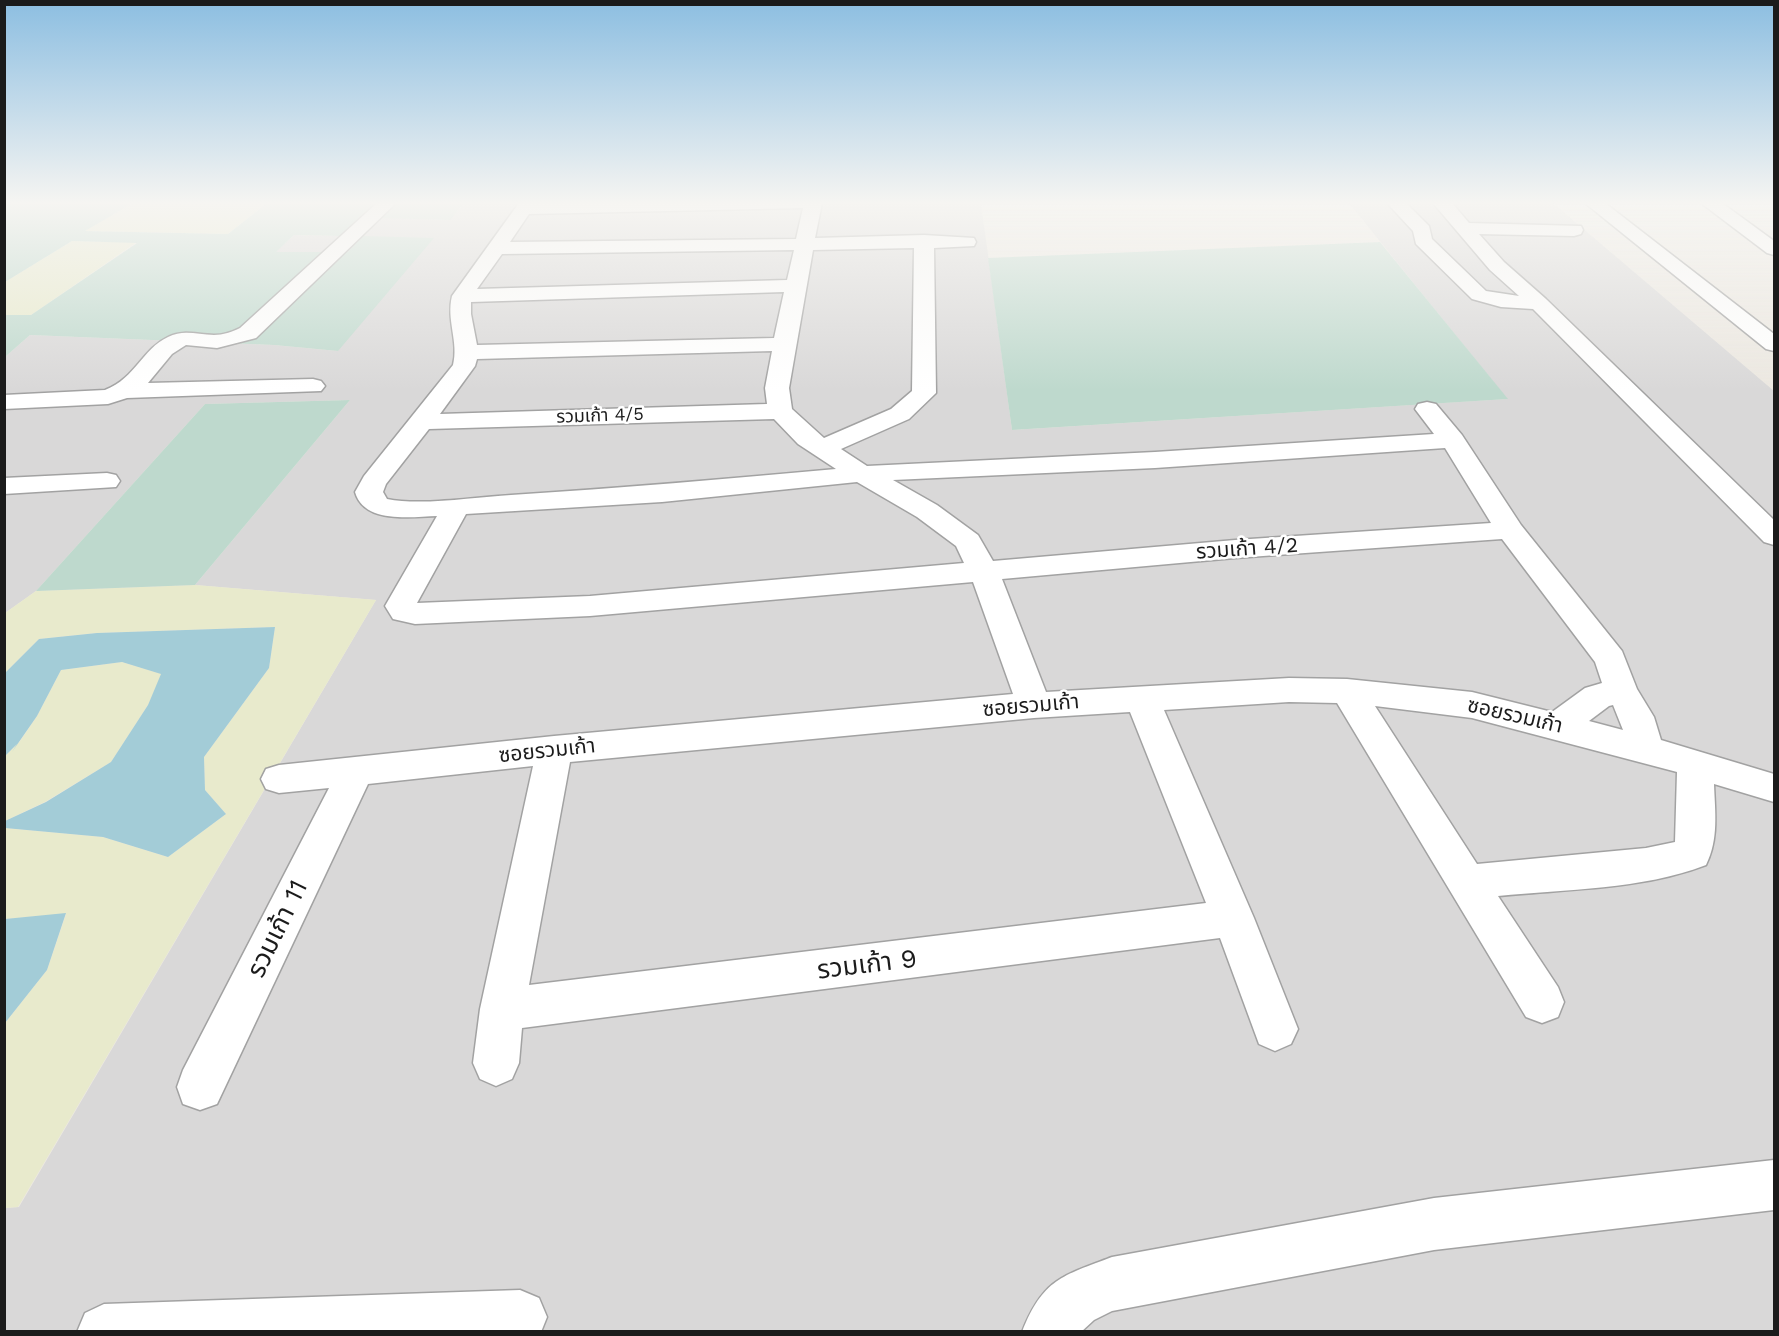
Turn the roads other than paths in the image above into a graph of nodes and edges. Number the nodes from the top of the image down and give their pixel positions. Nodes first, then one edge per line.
1 (322, 265) edge
2 (484, 265) edge
3 (801, 265) edge
4 (924, 265) edge
5 (1449, 265) edge
6 (1497, 265) edge
7 (1674, 265) edge
8 (797, 286) junction
9 (462, 296) junction
10 (1539, 303) junction
11 (784, 344) junction
12 (1774, 344) edge
13 (468, 352) junction
14 (313, 386) dead end
15 (124, 391) junction
16 (4, 402) edge
17 (1427, 409) dead end
18 (780, 411) junction
19 (421, 422) junction
20 (1453, 440) junction
21 (823, 448) junction
22 (862, 474) junction
23 (107, 482) dead end
24 (4, 486) edge
25 (456, 507) junction
26 (1510, 530) junction
27 (1774, 536) edge
28 (984, 571) junction
29 (1621, 690) junction
30 (1347, 691) junction
31 (1142, 698) junction
32 (1034, 705) junction
33 (1557, 726) junction
34 (554, 750) junction
35 (1646, 750) junction
36 (1695, 765) junction
37 (357, 771) junction
38 (279, 779) dead end
39 (1774, 788) edge
40 (1466, 882) junction
41 (1233, 918) junction
42 (1542, 1002) dead end
43 (502, 1009) junction
44 (1275, 1029) dead end
45 (496, 1063) dead end
46 (200, 1087) dead end
47 (1774, 1185) edge
48 (520, 1317) dead end
49 (104, 1332) edge
50 (1049, 1332) edge

1 - 15 street
2 - 9 street
3 - 8 street
4 - 21 street
5 - 10 street
6 - 10 street
7 - 12 street
8 - 9 street
8 - 11 street
9 - 13 street
10 - 27 street
11 - 13 street
11 - 18 street
13 - 19 street
14 - 15 street
15 - 16 street
17 - 20 street
18 - 19 street, รวมเก้า 4/5
18 - 21 street
19 - 25 street
20 - 22 street
20 - 26 street
21 - 22 street
22 - 25 street
22 - 28 street
23 - 24 street
25 - 28 street, รวมเก้า 4/2
26 - 28 street, รวมเก้า 4/2
26 - 29 street
28 - 32 street
29 - 33 street
29 - 35 street
30 - 31 street, ซอยรวมเก้า
30 - 33 street, ซอยรวมเก้า
30 - 40 street
31 - 32 street, ซอยรวมเก้า
31 - 41 street
32 - 34 street, ซอยรวมเก้า
33 - 35 street, ซอยรวมเก้า
34 - 37 street, ซอยรวมเก้า
34 - 43 street
35 - 36 street, ซอยรวมเก้า
36 - 39 street, ซอยรวมเก้า
36 - 40 street
37 - 38 street, ซอยรวมเก้า
37 - 46 street, รวมเก้า 11
40 - 42 street
41 - 43 street, รวมเก้า 9
41 - 44 street
43 - 45 street
47 - 50 street
48 - 49 street

